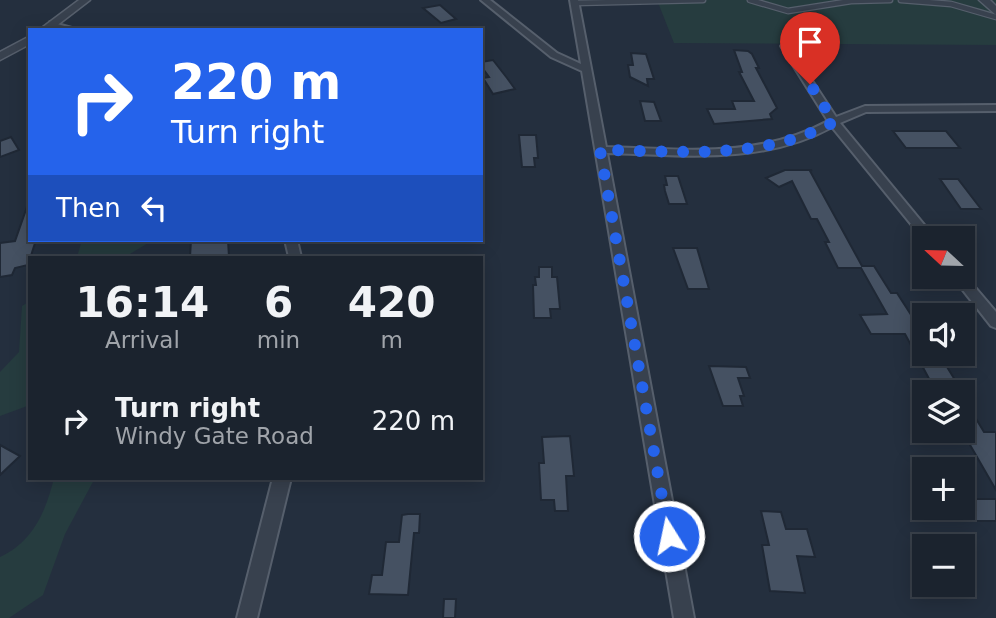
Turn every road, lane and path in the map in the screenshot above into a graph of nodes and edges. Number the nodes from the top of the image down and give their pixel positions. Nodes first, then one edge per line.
1 (85, 0) edge
2 (485, 0) edge
3 (703, 0) edge
4 (750, 0) edge
5 (890, 0) edge
6 (901, 0) edge
7 (984, 0) edge
8 (574, 1) edge
9 (793, 13) junction
10 (996, 14) edge
11 (49, 27) edge
12 (28, 40) edge
13 (785, 46) joint
14 (0, 57) edge
15 (584, 69) junction
16 (996, 108) edge
17 (834, 122) junction
18 (600, 150) junction
19 (919, 226) edge
20 (970, 289) edge
21 (996, 322) edge
22 (282, 480) edge
23 (247, 618) edge
24 (684, 618) edge

1 - 11 street
2 - 15 street
3 - 8 lane
4 - 9 lane
5 - 9 lane
6 - 10 lane
7 - 10 street
8 - 15 street
9 - 13 path
12 - 14 street
13 - 17 street
15 - 18 street
16 - 17 street
17 - 18 street
17 - 19 street
18 - 24 street
20 - 21 street
22 - 23 street

